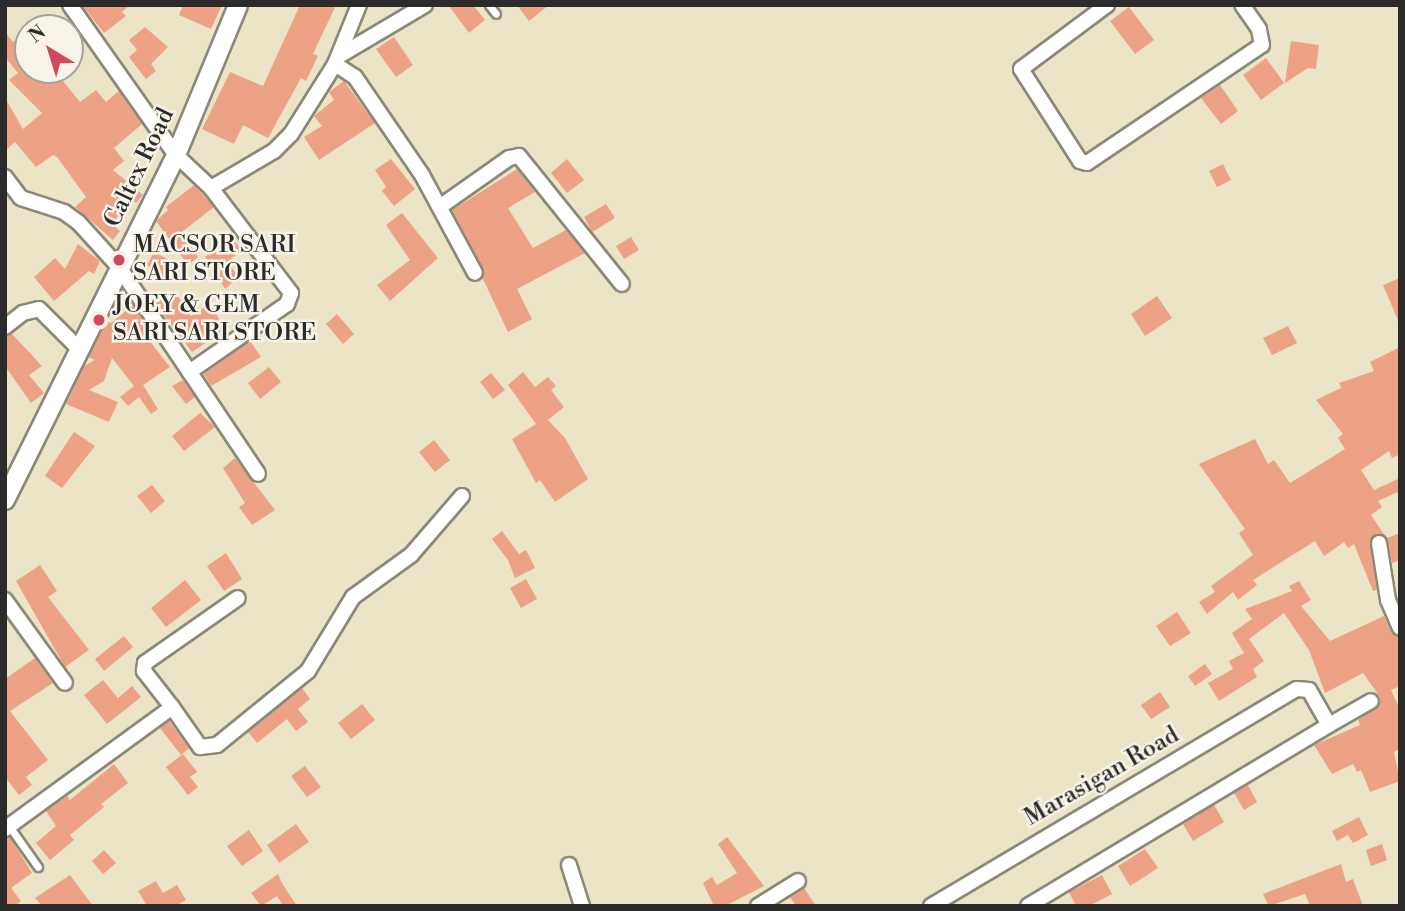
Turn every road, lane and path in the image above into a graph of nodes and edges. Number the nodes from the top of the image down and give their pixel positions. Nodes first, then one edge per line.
1 (70, 5) edge
2 (238, 5) edge
3 (359, 5) edge
4 (425, 5) edge
5 (489, 5) edge
6 (1107, 5) edge
7 (1242, 5) edge
8 (496, 14) dead end
9 (337, 60) junction
10 (176, 155) junction
11 (5, 177) edge
12 (211, 188) junction
13 (441, 206) junction
14 (119, 267) junction
15 (475, 272) dead end
16 (622, 284) dead end
17 (5, 327) edge
18 (79, 349) junction
19 (189, 372) junction
20 (258, 474) dead end
21 (462, 496) dead end
22 (5, 500) edge
23 (1379, 543) dead end
24 (238, 598) dead end
25 (5, 600) edge
26 (1400, 628) edge
27 (65, 683) dead end
28 (1371, 701) dead end
29 (172, 707) junction
30 (1329, 725) junction
31 (7, 828) edge
32 (569, 865) dead end
33 (38, 867) dead end
34 (797, 881) dead end
35 (761, 905) edge
36 (582, 906) edge
37 (931, 906) edge
38 (1028, 906) edge

1 - 10 street
2 - 10 street, Caltex Road
3 - 9 street
4 - 9 street
5 - 8 lane
6 - 7 street
9 - 12 street
9 - 13 street
10 - 12 street
10 - 14 street, Caltex Road
11 - 14 street
12 - 19 street
13 - 15 street
13 - 16 street
14 - 18 street, Caltex Road
14 - 19 street
17 - 18 street
18 - 22 street, Caltex Road
19 - 20 street
21 - 29 street
23 - 26 street
24 - 29 street
25 - 27 street
28 - 30 street
29 - 31 street
30 - 37 street, Marasigan Road
30 - 38 street
31 - 33 lane
32 - 36 street
34 - 35 street

